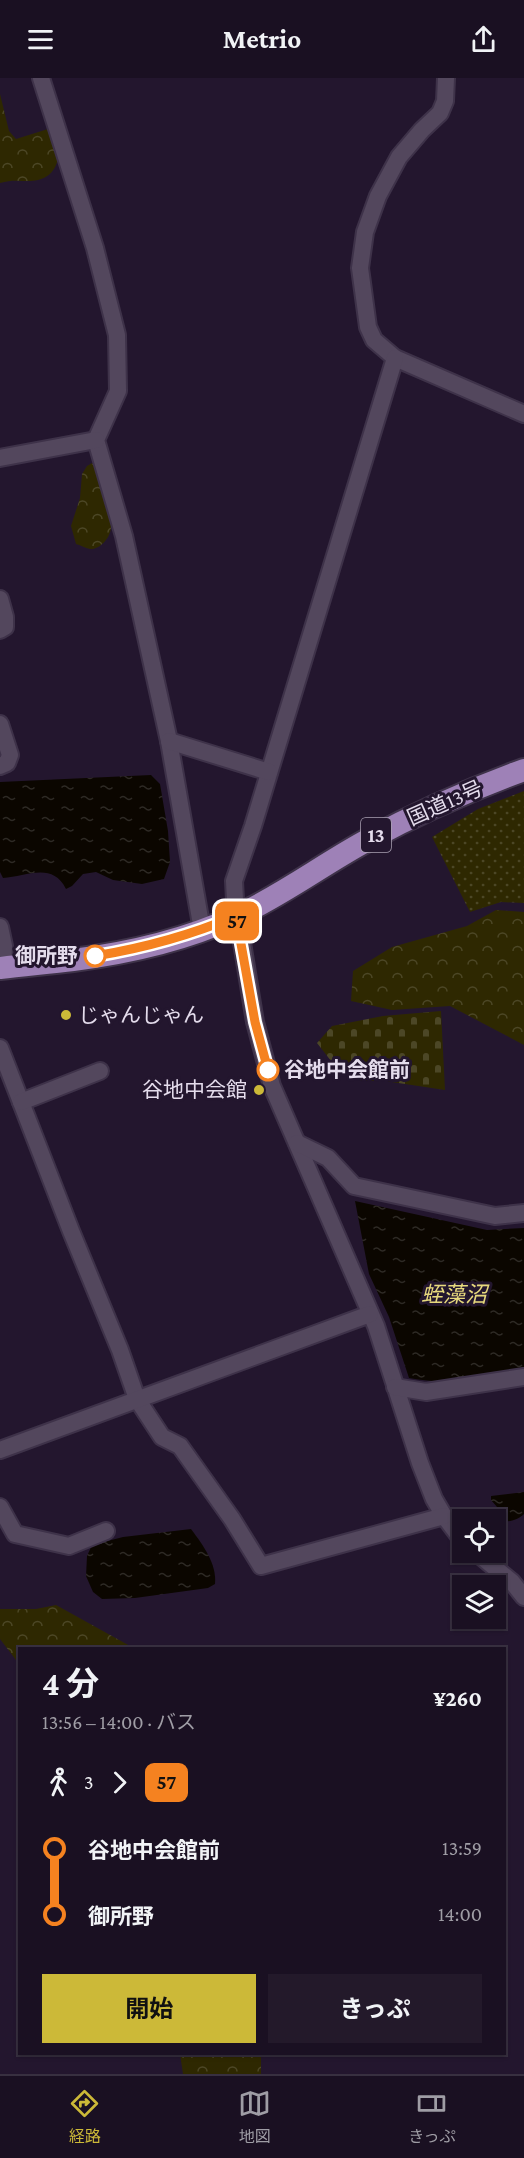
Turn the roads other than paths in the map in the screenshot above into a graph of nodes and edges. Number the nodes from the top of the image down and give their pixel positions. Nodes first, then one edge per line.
1 (41, 78) edge
2 (446, 78) edge
3 (395, 358) junction
4 (524, 414) edge
5 (96, 440) junction
6 (0, 458) edge
7 (0, 599) edge
8 (0, 630) edge
9 (0, 724) edge
10 (169, 741) junction
11 (0, 766) edge
12 (524, 771) edge
13 (269, 772) junction
14 (236, 916) junction
15 (0, 927) edge
16 (202, 930) junction
17 (1, 968) edge
18 (0, 1048) edge
19 (100, 1071) dead end
20 (21, 1101) junction
21 (297, 1143) junction
22 (524, 1213) edge
23 (370, 1314) junction
24 (524, 1377) edge
25 (396, 1387) junction
26 (137, 1399) junction
27 (0, 1450) edge
28 (0, 1507) edge
29 (444, 1516) junction
30 (452, 1527) edge
31 (106, 1531) dead end
32 (489, 1563) edge
33 (524, 1597) edge

1 - 5 street
2 - 3 street
3 - 4 street
3 - 13 street
5 - 6 street
5 - 10 street
7 - 8 street
9 - 11 street
10 - 13 street
10 - 16 street
12 - 14 highway, 国道13号 / 13
13 - 14 street
14 - 16 highway, 国道13号 / 13
14 - 21 street
15 - 17 street
16 - 17 highway, 国道13号 / 13
18 - 20 street
19 - 20 street
20 - 26 street
21 - 22 street
21 - 23 street
23 - 25 street
23 - 26 street
24 - 25 street
25 - 29 street
26 - 27 street
26 - 29 street
28 - 31 street
29 - 30 street
32 - 33 street

